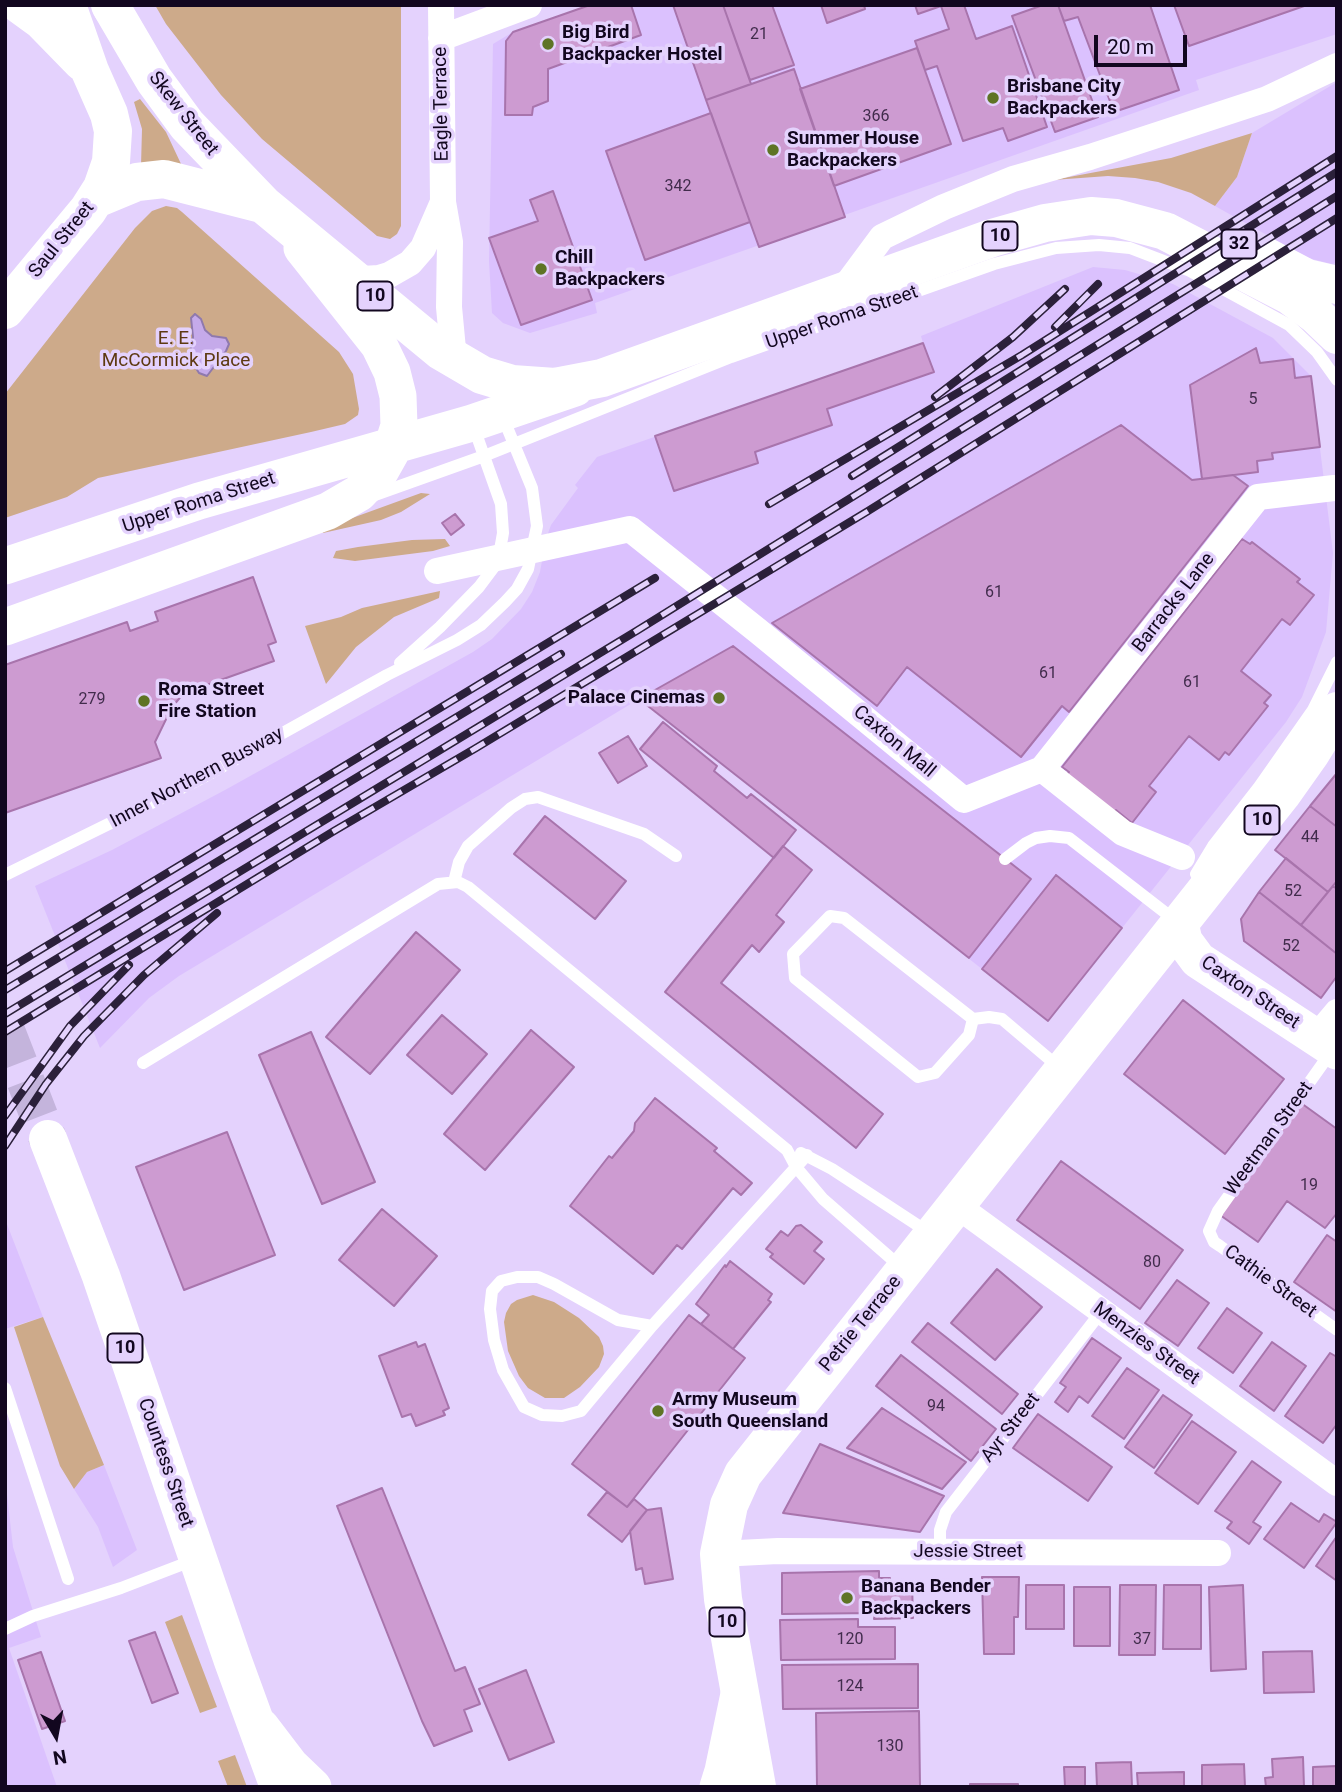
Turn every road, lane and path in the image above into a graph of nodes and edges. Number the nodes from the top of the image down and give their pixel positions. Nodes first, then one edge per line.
1 (20, 5) edge
2 (67, 5) edge
3 (441, 5) edge
4 (529, 5) edge
5 (112, 6) edge
6 (441, 38) junction
7 (1337, 66) edge
8 (90, 71) junction
9 (96, 199) junction
10 (443, 202) junction
11 (268, 208) junction
12 (1164, 231) joint
13 (348, 274) junction
14 (841, 293) junction
15 (1295, 297) edge
16 (5, 310) edge
17 (1332, 340) edge
18 (614, 374) joint
19 (1336, 379) edge
20 (487, 409) junction
21 (394, 445) junction
22 (1334, 488) dead end
23 (328, 511) junction
24 (5, 566) edge
25 (436, 571) dead end
26 (5, 627) edge
27 (1337, 662) edge
28 (387, 675) junction
29 (1337, 711) edge
30 (1042, 769) junction
31 (676, 856) dead end
32 (1182, 857) dead end
33 (1005, 859) dead end
34 (5, 875) edge
35 (454, 882) junction
36 (1186, 900) junction
37 (973, 1019) junction
38 (1331, 1037) edge
39 (143, 1063) dead end
40 (1064, 1072) junction
41 (48, 1139) tunnel mouth
42 (787, 1150) junction
43 (807, 1155) junction
44 (796, 1167) junction
45 (956, 1205) junction
46 (1209, 1231) joint
47 (932, 1236) junction
48 (904, 1270) junction
49 (1101, 1312) junction
50 (652, 1326) junction
51 (1337, 1330) edge
52 (5, 1388) edge
53 (1337, 1483) edge
54 (940, 1552) junction
55 (719, 1553) junction
56 (1218, 1553) dead end
57 (197, 1559) junction
58 (68, 1579) dead end
59 (5, 1629) edge
60 (740, 1690) junction
61 (255, 1719) junction
62 (279, 1787) edge
63 (313, 1787) edge
64 (718, 1787) edge
65 (757, 1787) edge

1 - 8 main road
2 - 8 main road, Saul Street
3 - 6 street, Eagle Terrace
4 - 6 street
5 - 11 main road, Skew Street / 10
6 - 10 street, Eagle Terrace
7 - 14 street, Upper Roma Street
8 - 9 main road, Saul Street
9 - 11 main road
9 - 16 main road, Saul Street
10 - 13 street, Eagle Terrace
10 - 20 street, Eagle Terrace
11 - 13 main road, Skew Street / 10
11 - 21 main road, Skew Street
12 - 14 main road, Upper Roma Street / 10
12 - 15 main road, 32
13 - 20 main road, Skew Street / 10
14 - 18 main road, Upper Roma Street / 10
15 - 17 main road, Upper Roma Street
15 - 19 lane, Upper Roma Street
15 - 20 lane, Upper Roma Street
18 - 20 main road, Skew Street / 10
20 - 21 main road, Upper Roma Street
20 - 23 lane, Upper Roma Street
20 - 28 lane, Inner Northern Busway
20 - 28 lane, Inner Northern Busway
21 - 23 main road, Upper Roma Street
21 - 24 main road, Upper Roma Street
22 - 30 street, Barracks Lane
23 - 26 main road, Upper Roma Street
25 - 30 street, Caxton Mall
27 - 36 lane, Petrie Terrace
28 - 34 lane, Inner Northern Busway
29 - 36 main road, Petrie Terrace / 10
30 - 32 street
31 - 35 lane
33 - 36 lane
35 - 39 lane
35 - 42 lane
36 - 38 main road, Caxton Street
36 - 40 main road, Petrie Terrace / 10
37 - 37 lane
37 - 40 lane
38 - 46 lane, Weetman Street
40 - 45 main road, Petrie Terrace / 10
41 - 57 main road, Countess Street / 10
42 - 43 lane
42 - 44 lane
43 - 44 lane
43 - 47 lane
44 - 48 lane
44 - 50 lane
45 - 47 main road, Petrie Terrace / 10
45 - 49 street, Menzies Street
46 - 51 lane, Cathie Street
47 - 48 main road, Petrie Terrace / 10
48 - 55 main road, Petrie Terrace / 10
49 - 53 street, Menzies Street
49 - 54 lane, Ayr Street
50 - 50 lane
52 - 58 lane
54 - 55 street, Jessie Street
54 - 56 street, Jessie Street
55 - 60 main road, Petrie Terrace / 10
57 - 59 lane
57 - 61 main road, Countess Street / 10
60 - 64 main road
60 - 65 main road, Petrie Terrace / 10
61 - 62 main road, Countess Street / 10
61 - 63 main road

